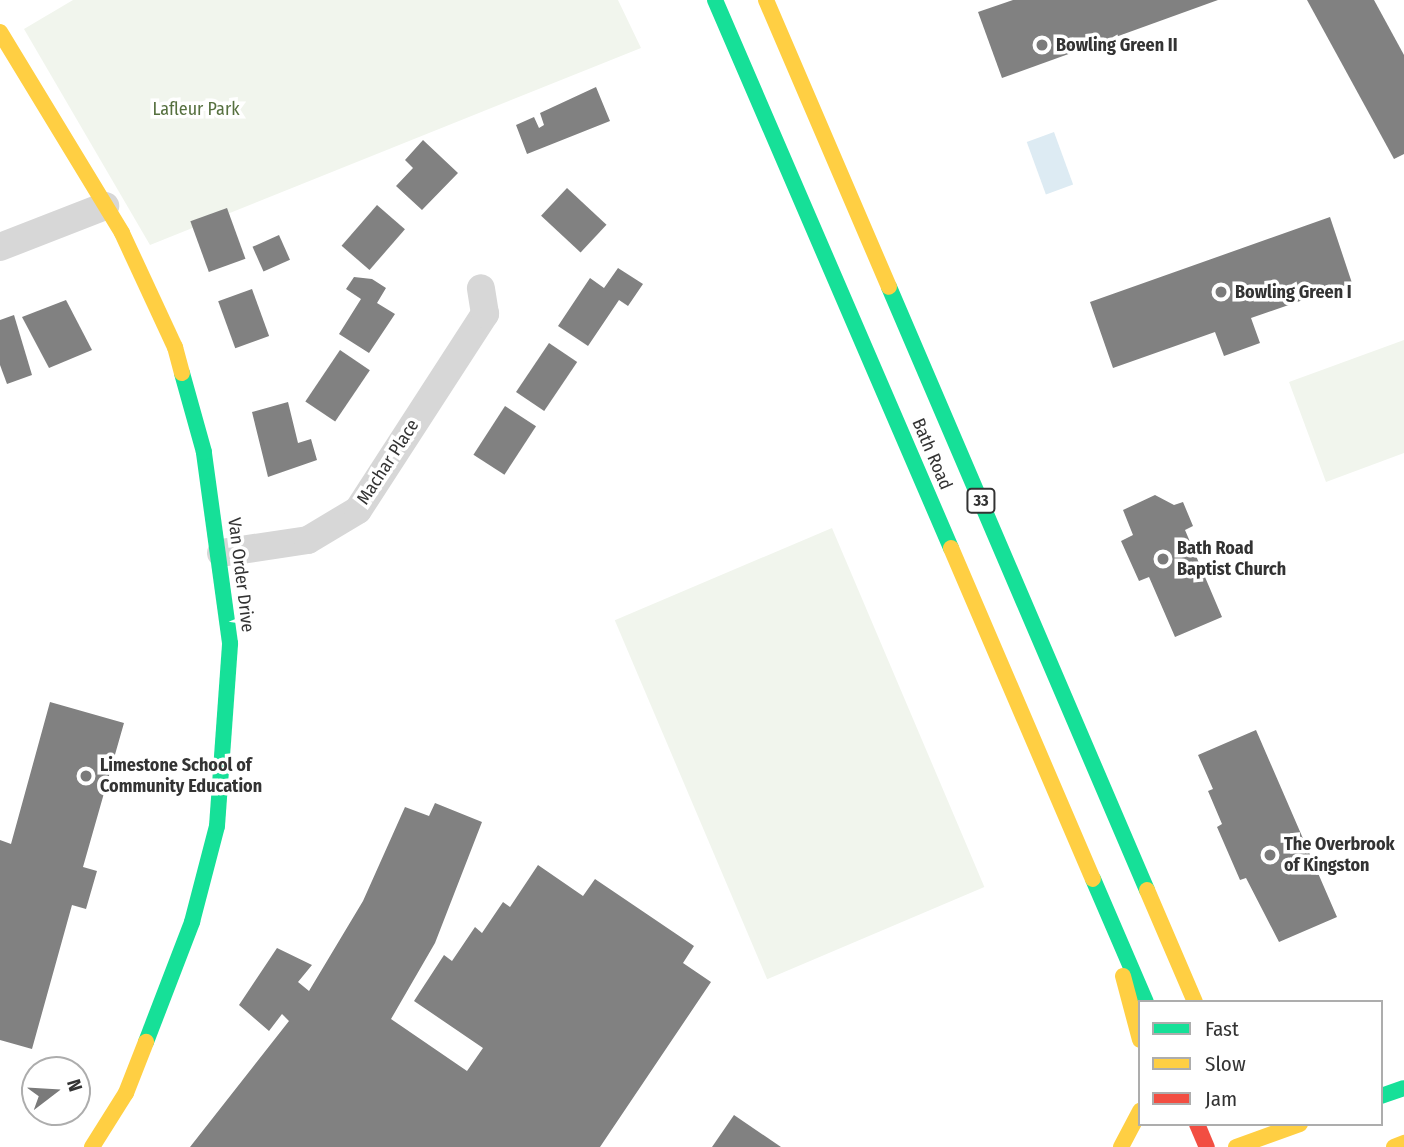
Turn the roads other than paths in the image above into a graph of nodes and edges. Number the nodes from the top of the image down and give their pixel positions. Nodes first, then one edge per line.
1 (715, 0) edge
2 (766, 0) edge
3 (0, 32) edge
4 (105, 206) junction
5 (0, 247) edge
6 (481, 288) dead end
7 (221, 553) junction
8 (1106, 906) junction
9 (1145, 1000) edge
10 (1194, 1000) edge
11 (1138, 1032) edge
12 (1404, 1088) edge
13 (1383, 1095) edge
14 (1138, 1115) edge
15 (1198, 1126) edge
16 (1246, 1126) edge
17 (1295, 1126) edge
18 (1404, 1143) edge
19 (1254, 1144) edge
20 (92, 1147) edge
21 (1121, 1147) edge
22 (1207, 1147) edge
23 (1236, 1147) edge
24 (1394, 1147) edge

1 - 8 main road, Bath Road
2 - 10 main road, Bath Road / 33
3 - 4 main road, Van Order Drive
4 - 5 street
4 - 7 main road, Van Order Drive
6 - 7 street, Machar Place
7 - 20 main road, Van Order Drive
8 - 9 main road, Bath Road
8 - 11 main road
12 - 13 main road
14 - 21 main road
15 - 22 main road
16 - 19 main road
17 - 19 main road
18 - 24 main road
19 - 23 main road

